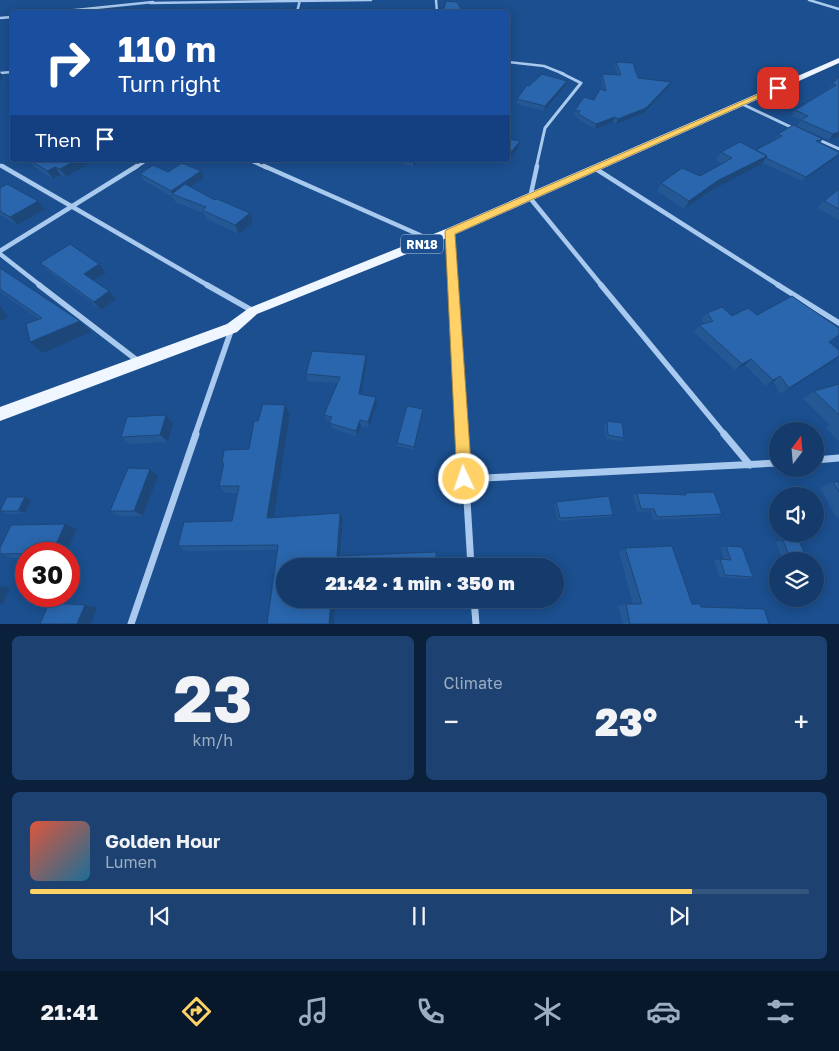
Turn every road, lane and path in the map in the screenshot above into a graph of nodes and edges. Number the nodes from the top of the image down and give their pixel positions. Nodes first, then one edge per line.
1 (163, 0) edge
2 (372, 0) edge
3 (809, 0) edge
4 (152, 1) edge
5 (300, 1) edge
6 (839, 9) edge
7 (73, 10) edge
8 (839, 60) edge
9 (510, 62) edge
10 (742, 104) junction
11 (804, 133) edge
12 (813, 137) edge
13 (839, 149) edge
14 (144, 162) edge
15 (254, 162) edge
16 (0, 165) edge
17 (596, 168) junction
18 (530, 198) junction
19 (72, 207) junction
20 (450, 232) junction
21 (431, 240) junction
22 (0, 252) edge
23 (252, 311) junction
24 (839, 323) edge
25 (232, 328) junction
26 (139, 361) junction
27 (0, 414) edge
28 (839, 458) edge
29 (824, 459) edge
30 (769, 464) edge
31 (750, 465) junction
32 (464, 479) junction
33 (470, 558) edge
34 (475, 608) edge
35 (131, 624) edge
36 (476, 624) edge

1 - 4 street
2 - 5 street
3 - 6 street
4 - 5 street
4 - 7 street
8 - 10 main road, RN18
9 - 18 street
10 - 11 street
10 - 17 main road, RN18
12 - 13 street
14 - 19 street
15 - 21 street
16 - 19 street
17 - 18 main road, RN18
17 - 24 street
18 - 20 main road, RN18
18 - 31 street
19 - 22 street
19 - 23 street
20 - 21 main road, RN18
20 - 32 street
21 - 23 main road, RN18
22 - 26 street
23 - 25 main road, RN18
25 - 26 main road, RN18
25 - 35 street
26 - 27 main road, RN18
28 - 29 street
30 - 31 street
31 - 32 street
32 - 33 street
34 - 36 street

